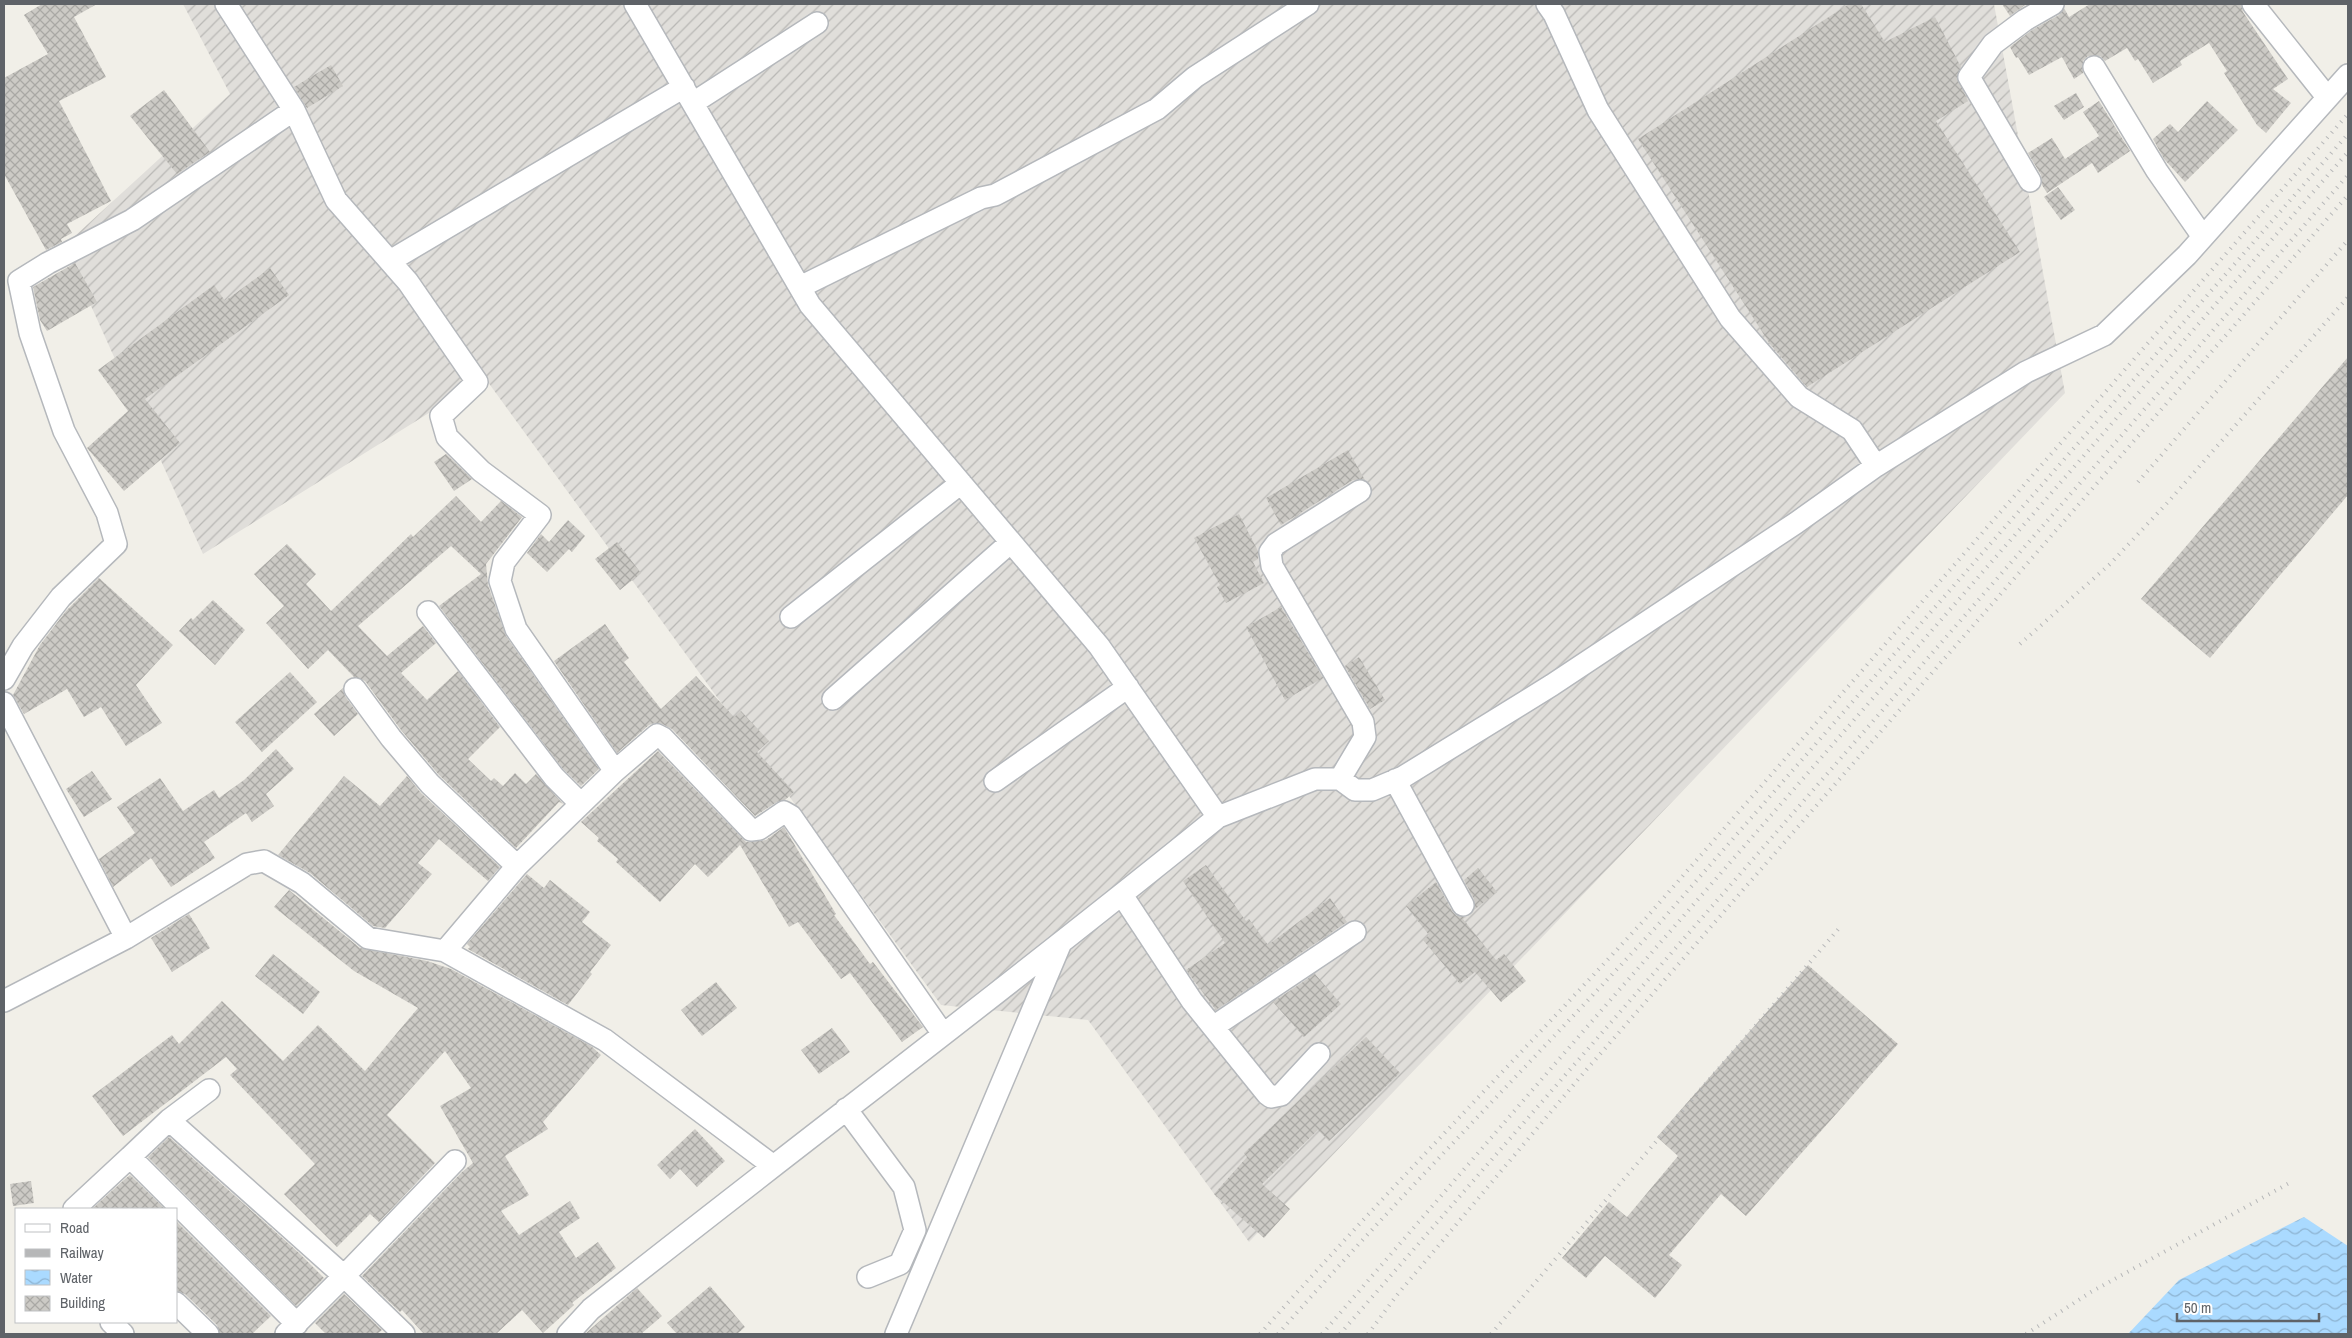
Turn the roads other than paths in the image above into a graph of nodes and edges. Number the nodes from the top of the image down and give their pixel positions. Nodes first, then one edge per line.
1 (226, 4) edge
2 (635, 4) edge
3 (1308, 4) edge
4 (1547, 4) edge
5 (2053, 4) edge
6 (2253, 4) edge
7 (817, 23) dead end
8 (2094, 68) dead end
9 (2348, 75) edge
10 (688, 95) junction
11 (2328, 97) junction
12 (294, 110) junction
13 (2030, 181) dead end
14 (2203, 237) junction
15 (390, 261) junction
16 (12, 286) edge
17 (800, 287) junction
18 (1876, 466) junction
19 (961, 483) junction
20 (1360, 491) dead end
21 (1011, 542) junction
22 (428, 612) dead end
23 (791, 616) dead end
24 (4, 679) edge
25 (1128, 687) junction
26 (355, 689) dead end
27 (834, 699) dead end
28 (4, 703) edge
29 (615, 771) junction
30 (1340, 779) junction
31 (1395, 780) junction
32 (995, 781) dead end
33 (581, 804) junction
34 (1218, 817) junction
35 (517, 866) junction
36 (1122, 895) junction
37 (1463, 905) dead end
38 (1355, 932) dead end
39 (126, 938) junction
40 (1060, 945) junction
41 (445, 951) junction
42 (4, 1001) edge
43 (1213, 1027) junction
44 (943, 1034) junction
45 (1319, 1054) dead end
46 (210, 1090) dead end
47 (846, 1109) junction
48 (170, 1120) junction
49 (130, 1157) junction
50 (455, 1162) dead end
51 (772, 1165) junction
52 (77, 1208) edge
53 (178, 1208) edge
54 (178, 1208) edge
55 (344, 1276) junction
56 (868, 1277) dead end
57 (178, 1305) edge
58 (112, 1323) edge
59 (291, 1329) edge
60 (123, 1334) edge
61 (208, 1334) edge
62 (404, 1334) edge
63 (568, 1334) edge
64 (896, 1334) edge

1 - 12 street
2 - 10 street
3 - 17 street
4 - 18 street
5 - 13 street
6 - 11 street
7 - 10 street
8 - 14 street
9 - 11 street
10 - 15 street
10 - 17 street
11 - 14 street
12 - 15 street
12 - 16 street
14 - 18 street
15 - 29 street
16 - 24 street
17 - 19 street
18 - 31 street
19 - 21 street
19 - 23 street
20 - 30 street
21 - 25 street
21 - 27 street
22 - 33 street
25 - 32 street
25 - 34 street
26 - 35 street
28 - 39 street
29 - 33 street
29 - 44 street
30 - 31 street
30 - 34 street
31 - 37 street
33 - 35 street
34 - 36 street
35 - 41 street
36 - 40 street
36 - 43 street
38 - 43 street
39 - 41 street
39 - 42 street
40 - 44 street
40 - 64 street
41 - 51 street
43 - 45 street
44 - 47 street
46 - 48 street
47 - 51 street
47 - 56 street
48 - 49 street
48 - 55 street
49 - 52 street
49 - 53 street
50 - 55 street
51 - 63 street
54 - 59 street
55 - 59 street
55 - 62 street
57 - 61 street
58 - 60 street

